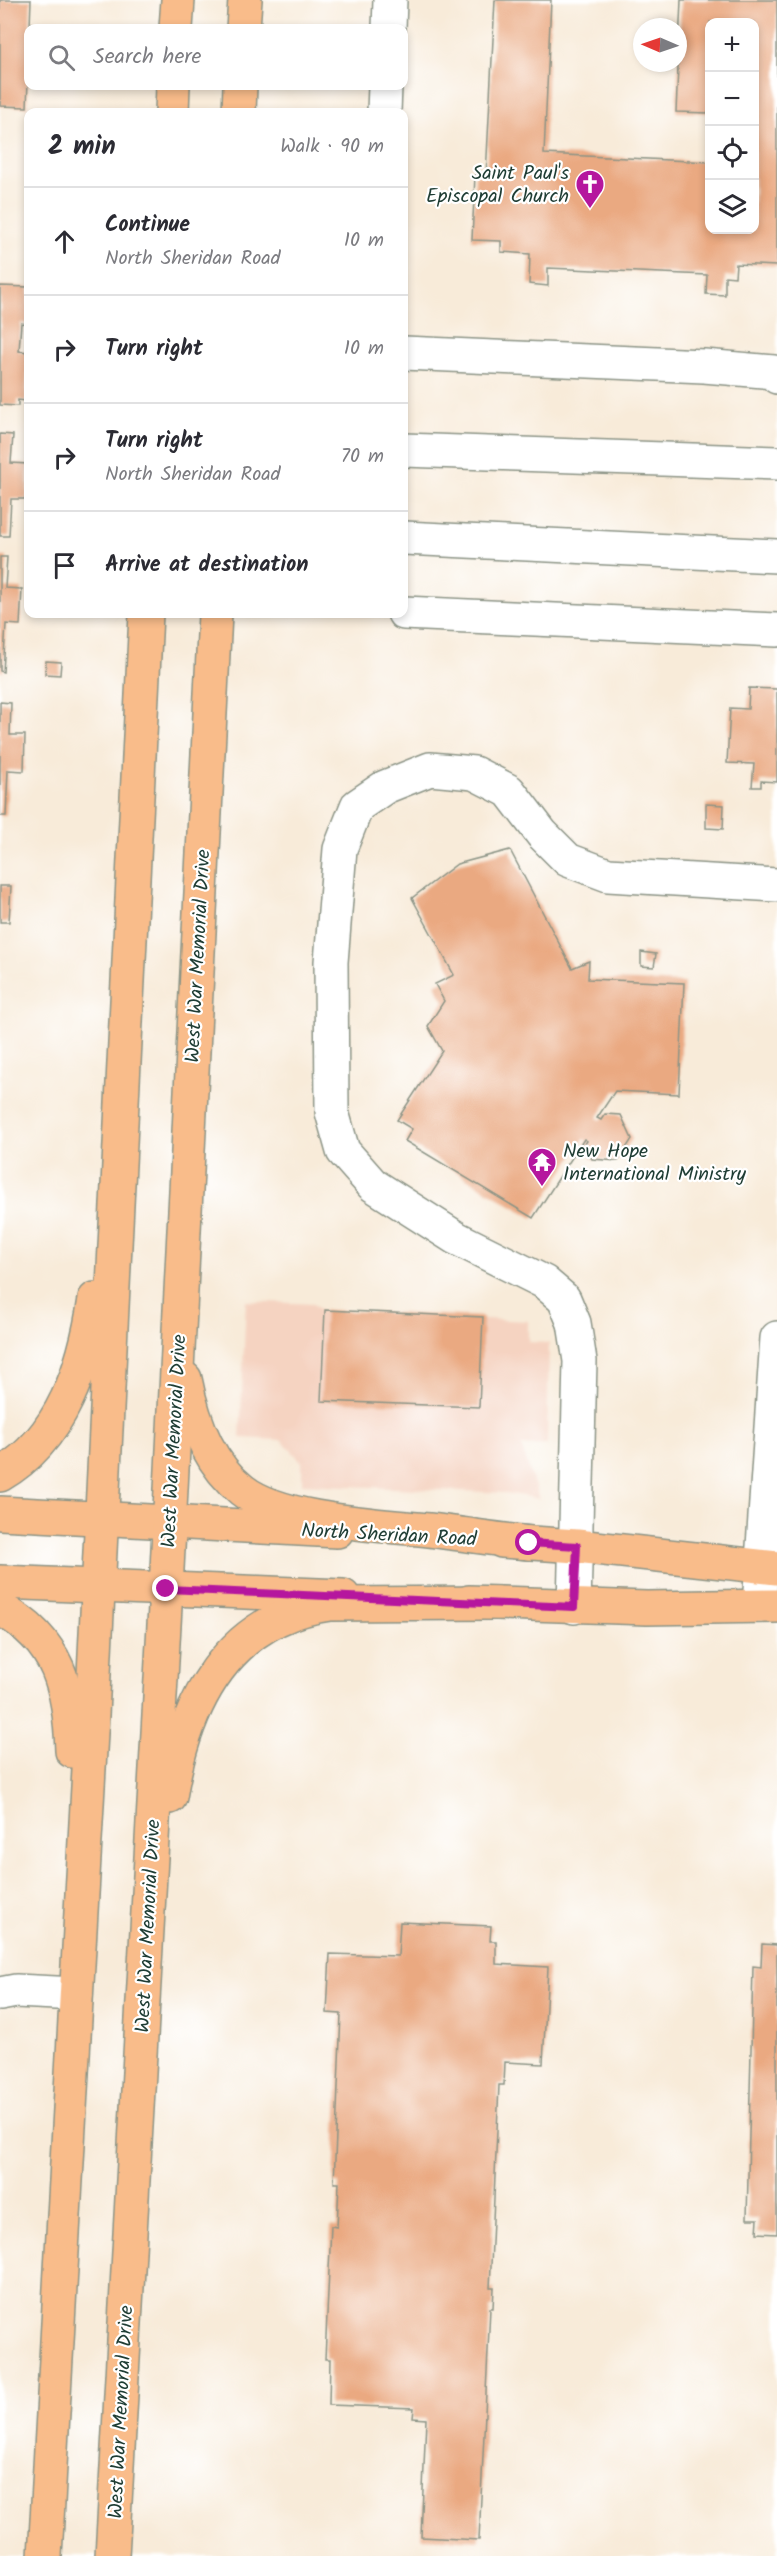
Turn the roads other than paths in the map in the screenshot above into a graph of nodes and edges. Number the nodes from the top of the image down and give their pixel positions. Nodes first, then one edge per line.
1 (178, 0) edge
2 (245, 0) edge
3 (390, 0) edge
4 (177, 24) edge
5 (243, 24) edge
6 (389, 24) edge
7 (173, 90) edge
8 (240, 90) edge
9 (386, 90) edge
10 (172, 108) edge
11 (239, 108) edge
12 (384, 108) edge
13 (408, 353) edge
14 (777, 377) edge
15 (408, 450) edge
16 (777, 463) edge
17 (408, 538) edge
18 (777, 556) edge
19 (408, 613) edge
20 (146, 618) edge
21 (215, 618) edge
22 (777, 630) edge
23 (777, 885) edge
24 (124, 1047) junction
25 (184, 1193) junction
26 (777, 1338) edge
27 (0, 1475) edge
28 (0, 1513) edge
29 (102, 1517) junction
30 (169, 1521) junction
31 (529, 1543) junction
32 (577, 1546) junction
33 (769, 1567) edge
34 (0, 1582) edge
35 (98, 1586) junction
36 (166, 1589) junction
37 (497, 1603) junction
38 (768, 1606) edge
39 (574, 1607) junction
40 (0, 1609) edge
41 (0, 1994) edge
42 (76, 1994) junction
43 (136, 2118) junction
44 (45, 2556) edge
45 (112, 2556) edge

1 - 4 main road
2 - 5 main road
3 - 6 street
7 - 10 main road
8 - 11 main road
9 - 12 street
13 - 14 street
15 - 16 street
17 - 18 street
19 - 22 street
20 - 24 main road
21 - 25 main road, West War Memorial Drive
23 - 32 street
24 - 27 main road
24 - 29 main road
25 - 30 main road, West War Memorial Drive
25 - 31 main road
26 - 33 street
28 - 29 main road, North Sheridan Road
29 - 30 main road, North Sheridan Road
29 - 35 main road
30 - 31 main road, North Sheridan Road
30 - 36 main road, West War Memorial Drive
31 - 32 main road, North Sheridan Road
32 - 33 main road, North Sheridan Road
32 - 39 street
33 - 38 street
34 - 35 main road
35 - 36 main road
35 - 42 main road
36 - 37 main road
36 - 43 main road, West War Memorial Drive
37 - 39 main road
37 - 43 main road
38 - 39 main road
40 - 42 main road
41 - 42 street
42 - 44 main road
43 - 45 main road, West War Memorial Drive

